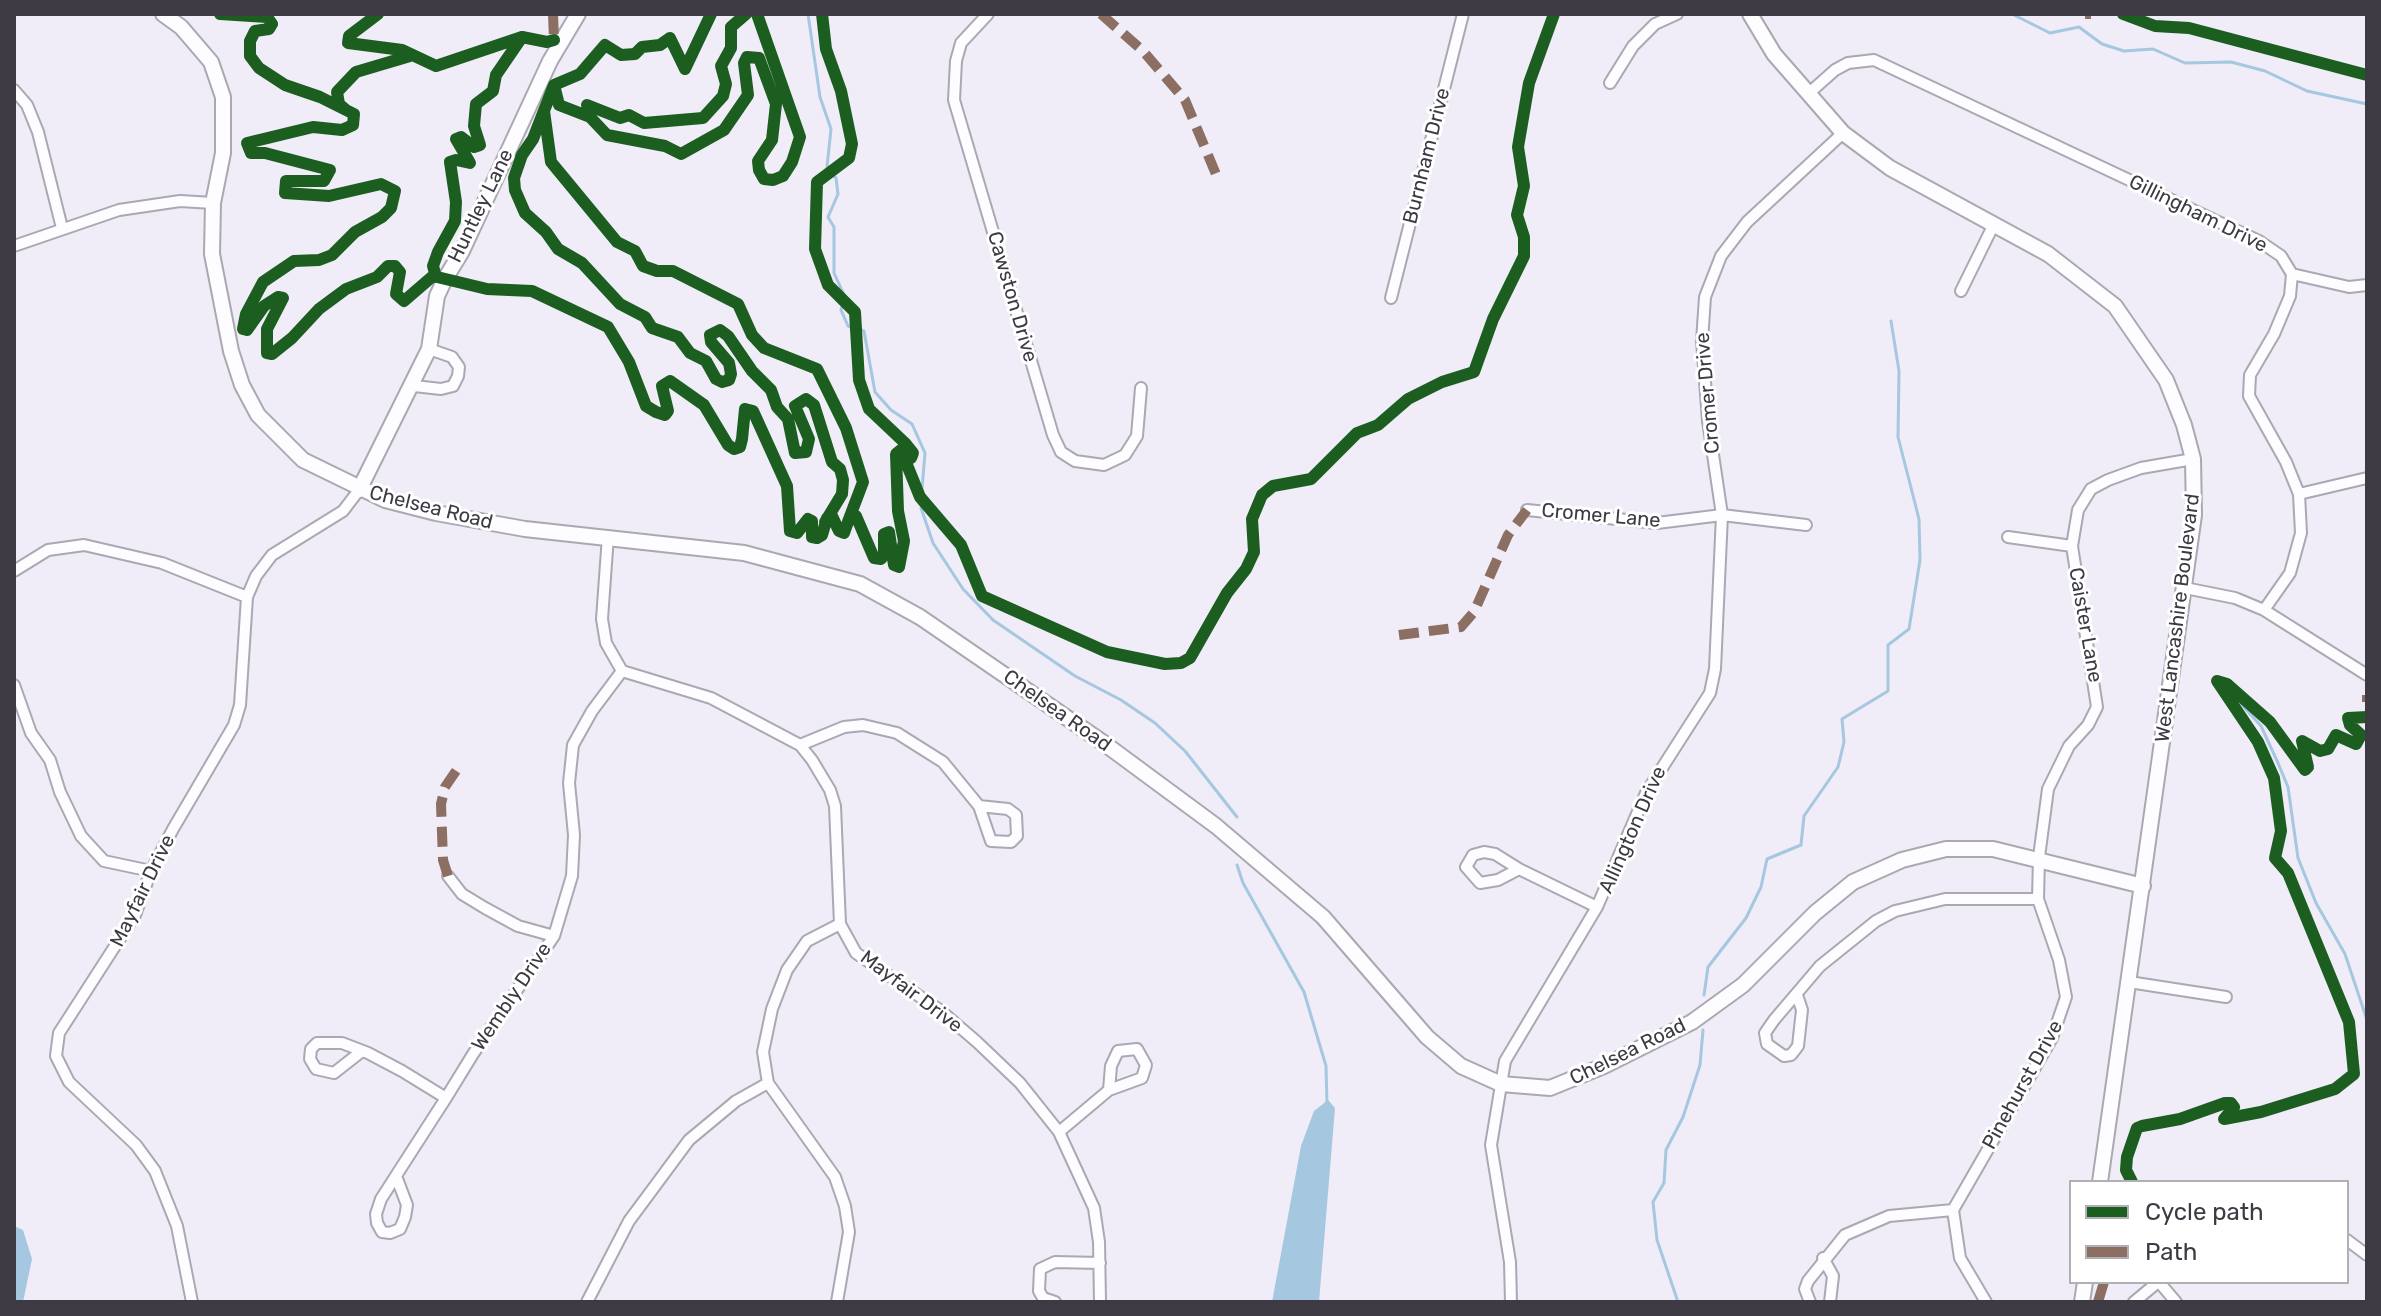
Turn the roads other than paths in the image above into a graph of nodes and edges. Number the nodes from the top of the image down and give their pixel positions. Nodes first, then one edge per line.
1 (163, 14) edge
2 (578, 14) edge
3 (988, 14) edge
4 (1463, 14) edge
5 (1677, 14) edge
6 (1750, 14) edge
7 (1610, 83) dead end
8 (14, 90) edge
9 (1808, 94) junction
10 (1843, 133) junction
11 (213, 203) junction
12 (1994, 224) junction
13 (62, 228) junction
14 (14, 246) edge
15 (2292, 274) junction
16 (2367, 285) edge
17 (1961, 291) dead end
18 (1391, 298) dead end
19 (429, 349) junction
20 (414, 386) junction
21 (1141, 388) dead end
22 (2193, 459) junction
23 (2367, 478) edge
24 (359, 490) junction
25 (2299, 494) junction
26 (1527, 510) dead end
27 (1722, 515) junction
28 (1806, 525) dead end
29 (608, 536) junction
30 (2008, 537) dead end
31 (2072, 546) junction
32 (14, 571) edge
33 (2185, 588) junction
34 (247, 597) junction
35 (2264, 610) junction
36 (622, 671) junction
37 (2367, 675) edge
38 (14, 685) edge
39 (800, 745) junction
40 (979, 806) junction
41 (2039, 857) junction
42 (1519, 869) junction
43 (151, 871) junction
44 (448, 876) dead end
45 (2143, 886) junction
46 (2038, 899) junction
47 (1597, 907) junction
48 (840, 924) junction
49 (554, 936) junction
50 (2129, 982) junction
51 (1797, 995) junction
52 (2226, 997) dead end
53 (362, 1051) junction
54 (768, 1083) junction
55 (1501, 1084) junction
56 (1109, 1090) junction
57 (446, 1098) junction
58 (1059, 1132) junction
59 (396, 1176) junction
60 (2100, 1180) edge
61 (1953, 1210) junction
62 (2349, 1242) edge
63 (2367, 1255) edge
64 (1823, 1258) junction
65 (1100, 1263) junction
66 (2156, 1284) edge
67 (2161, 1284) edge
68 (192, 1302) edge
69 (587, 1302) edge
70 (837, 1302) edge
71 (1055, 1302) edge
72 (1100, 1302) edge
73 (1511, 1302) edge
74 (1810, 1302) edge
75 (1830, 1302) edge
76 (1986, 1302) edge
77 (2134, 1302) edge
78 (2176, 1302) edge

1 - 11 street, Chelsea Road
2 - 19 street, Huntley Lane
3 - 21 street, Cawston Drive
4 - 18 street, Burnham Drive
5 - 7 street
6 - 9 street, West Lancashire Boulevard
8 - 13 street
9 - 10 street, West Lancashire Boulevard
9 - 15 street, Gillingham Drive
10 - 12 street, West Lancashire Boulevard
10 - 27 street, Cromer Drive
11 - 13 street
11 - 24 street, Chelsea Road
12 - 17 street
12 - 22 street, West Lancashire Boulevard
13 - 14 street
15 - 16 street
15 - 25 street
19 - 20 street, Huntley Lane
19 - 20 street
20 - 24 street, Huntley Lane
22 - 31 street, Caister Lane
22 - 33 street, West Lancashire Boulevard
23 - 25 street
24 - 29 street, Chelsea Road
24 - 34 street, Mayfair Drive
25 - 35 street
26 - 27 street, Cromer Lane
27 - 28 street, Cromer Lane
27 - 47 street, Allington Drive
29 - 36 street
29 - 55 street, Chelsea Road
30 - 31 street
31 - 41 street, Caister Lane
32 - 34 street
33 - 35 street
33 - 45 street, West Lancashire Boulevard
34 - 43 street, Mayfair Drive
35 - 37 street
36 - 39 street
36 - 49 street, Wembly Drive
38 - 43 street
39 - 40 street
39 - 48 street
40 - 40 street
41 - 45 street, Chelsea Road
41 - 46 street, Pinehurst Drive
41 - 55 street, Chelsea Road
42 - 42 street
42 - 47 street
43 - 68 street, Mayfair Drive
44 - 49 street
45 - 50 street, West Lancashire Boulevard
46 - 51 street
46 - 61 street, Pinehurst Drive
47 - 55 street, Allington Drive
48 - 54 street
48 - 58 street, Mayfair Drive
49 - 57 street, Wembly Drive
50 - 52 street
50 - 60 street, West Lancashire Boulevard
51 - 51 street
53 - 53 street
53 - 57 street
54 - 69 street
54 - 70 street
55 - 73 street, Allington Drive
56 - 56 street
56 - 58 street
57 - 59 street, Wembly Drive
58 - 65 street, Mayfair Drive
59 - 59 street, Wembly Drive
61 - 64 street
61 - 76 street
62 - 63 street
64 - 74 street
64 - 75 street
65 - 71 street
65 - 72 street, Mayfair Drive
66 - 77 street
67 - 78 street

